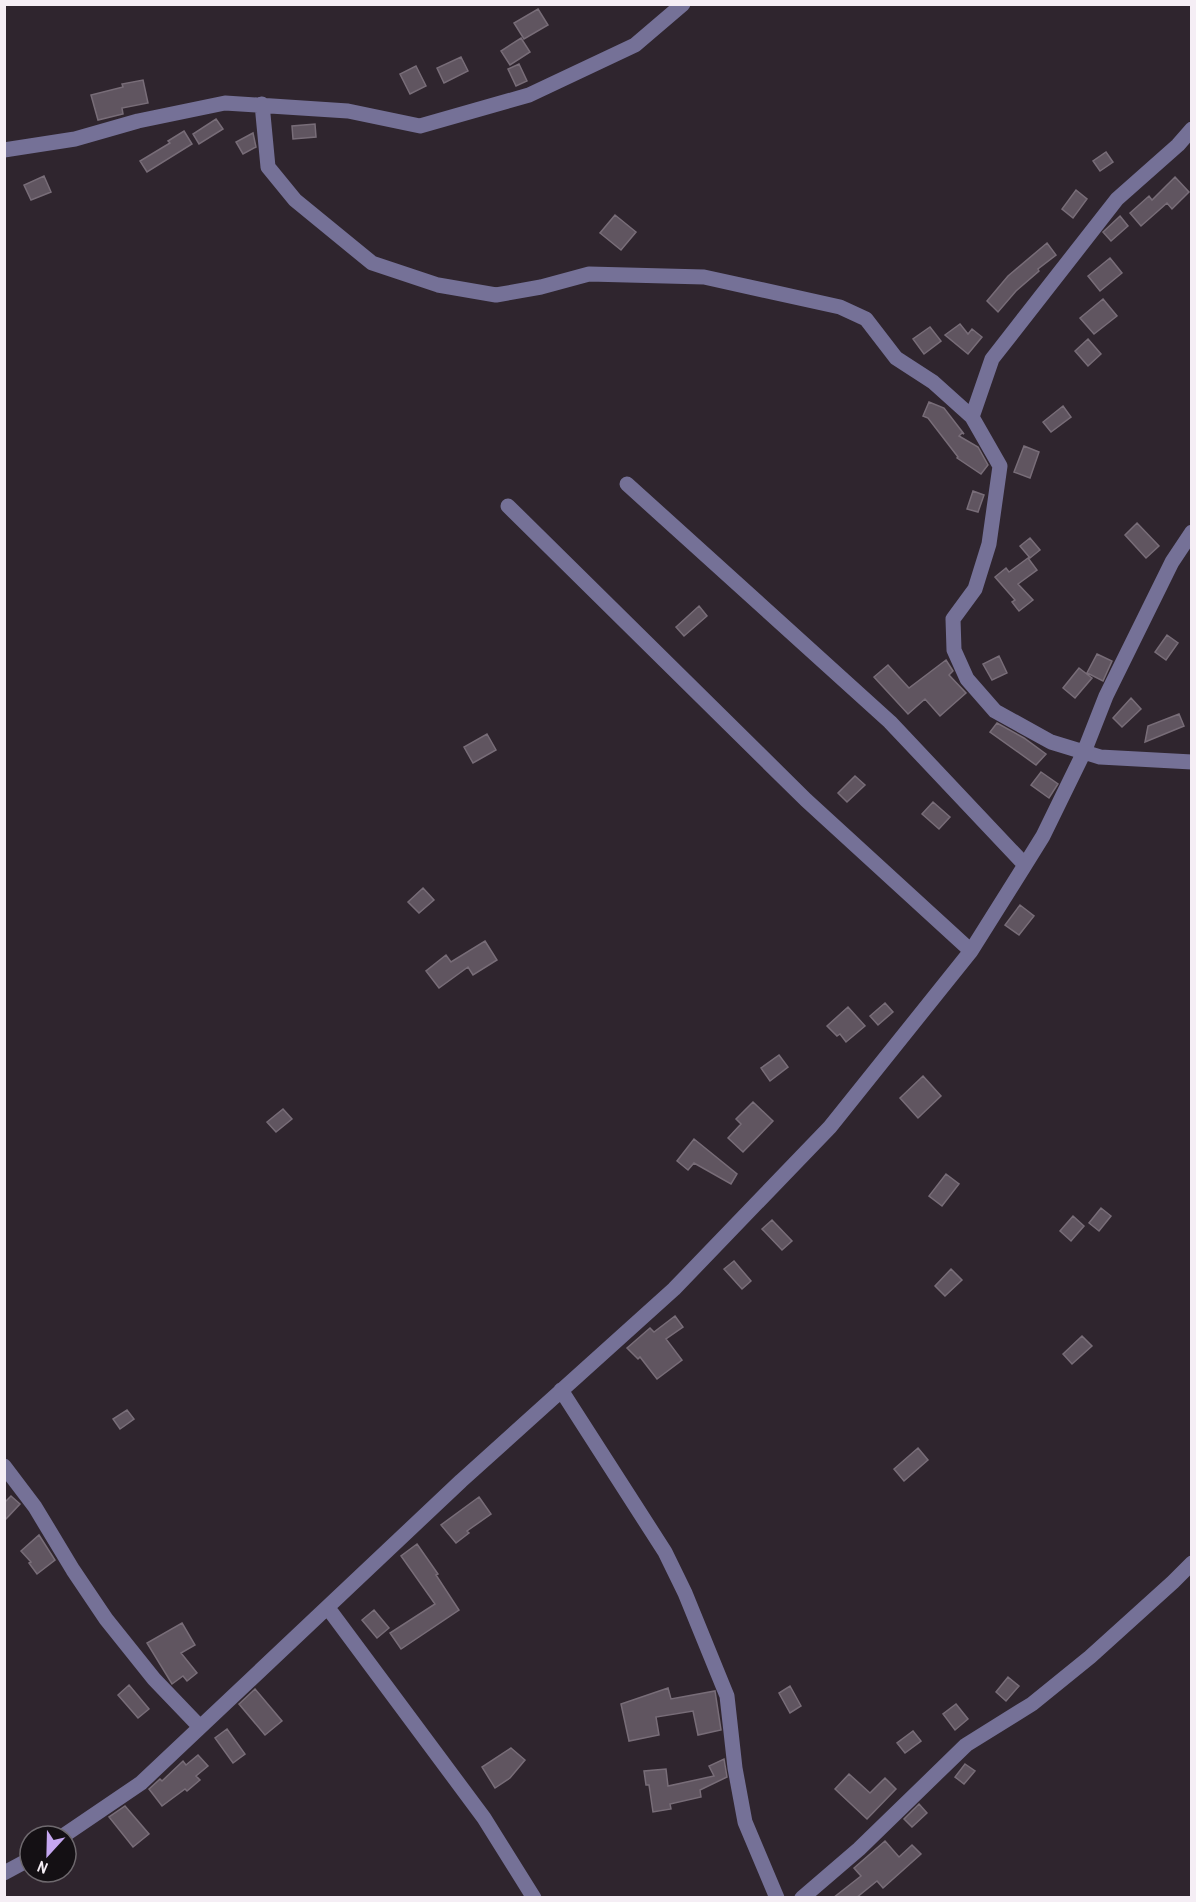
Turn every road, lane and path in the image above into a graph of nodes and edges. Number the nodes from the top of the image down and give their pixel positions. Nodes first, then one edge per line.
1 (683, 4) edge
2 (262, 104) junction
3 (1191, 129) edge
4 (4, 150) edge
5 (972, 417) junction
6 (627, 484) dead end
7 (508, 506) dead end
8 (1191, 532) edge
9 (1084, 752) junction
10 (1191, 762) edge
11 (1025, 865) junction
12 (971, 951) junction
13 (561, 1390) junction
14 (4, 1466) edge
15 (1191, 1563) edge
16 (328, 1608) junction
17 (200, 1727) junction
18 (78, 1826) edge
19 (18, 1865) edge
20 (4, 1873) edge
21 (534, 1898) edge
22 (777, 1898) edge
23 (802, 1898) edge

1 - 2 street
2 - 4 street
2 - 5 street
3 - 5 street
5 - 9 street
6 - 11 street
7 - 12 street
8 - 9 street
9 - 10 street
9 - 11 street
11 - 12 street
12 - 13 street
13 - 16 street
13 - 22 street
14 - 17 street
15 - 23 street
16 - 17 street
16 - 21 street
17 - 18 street
19 - 20 street

